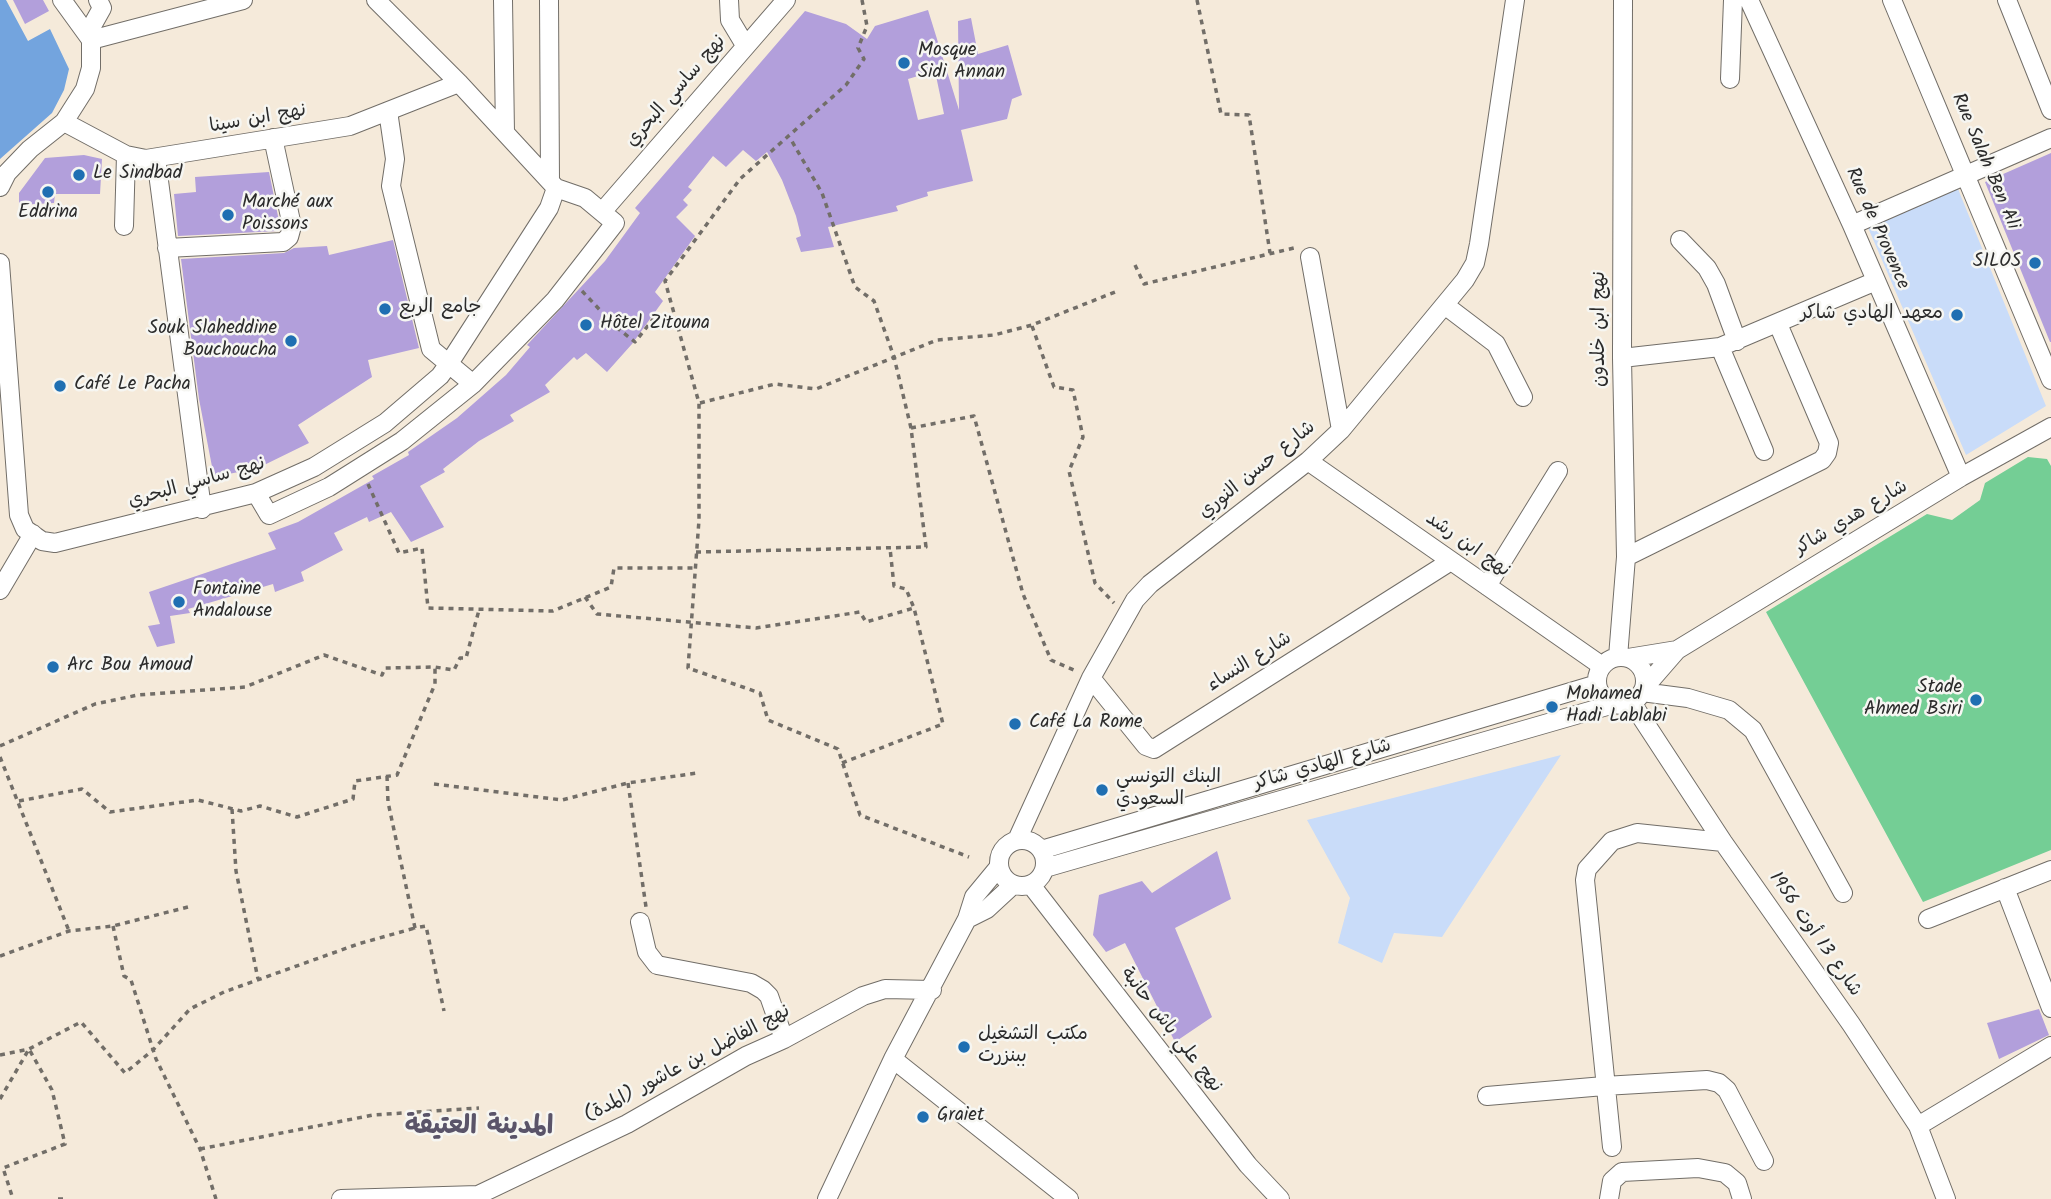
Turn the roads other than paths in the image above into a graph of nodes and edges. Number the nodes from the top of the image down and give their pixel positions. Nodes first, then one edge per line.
1 (62, 0) edge
2 (98, 0) edge
3 (243, 0) edge
4 (376, 0) edge
5 (503, 0) edge
6 (549, 0) edge
7 (729, 0) edge
8 (786, 0) edge
9 (1515, 0) edge
10 (1623, 0) edge
11 (1733, 0) edge
12 (1749, 0) edge
13 (1892, 0) edge
14 (2007, 0) edge
15 (89, 37) junction
16 (745, 45) junction
17 (1730, 79) dead end
18 (459, 83) junction
19 (2051, 110) edge
20 (388, 111) junction
21 (64, 122) junction
22 (505, 132) junction
23 (274, 138) junction
24 (2051, 138) edge
25 (126, 155) junction
26 (156, 158) junction
27 (1966, 172) junction
28 (553, 185) junction
29 (0, 187) edge
30 (609, 217) junction
31 (1852, 225) junction
32 (124, 226) dead end
33 (1680, 240) dead end
34 (167, 248) junction
35 (1310, 257) road end
36 (0, 263) edge
37 (1876, 281) junction
38 (1446, 306) junction
39 (1778, 324) junction
40 (1728, 344) junction
41 (1622, 358) junction
42 (448, 365) junction
43 (2051, 380) edge
44 (473, 384) junction
45 (1523, 397) dead end
46 (2051, 427) edge
47 (1341, 430) junction
48 (1764, 451) dead end
49 (1308, 461) junction
50 (1558, 471) dead end
51 (1961, 477) junction
52 (256, 493) junction
53 (202, 509) junction
54 (33, 534) junction
55 (1626, 557) junction
56 (1451, 561) junction
57 (1487, 586) junction
58 (0, 590) edge
59 (1677, 650) junction
60 (1616, 660) junction
61 (1091, 678) junction
62 (1597, 684) junction
63 (1639, 694) junction
64 (1614, 704) junction
65 (1017, 840) junction
66 (1724, 842) junction
67 (1043, 859) junction
68 (999, 868) junction
69 (2051, 870) edge
70 (1013, 885) junction
71 (1031, 885) junction
72 (2005, 888) junction
73 (1843, 893) dead end
74 (967, 919) junction
75 (1928, 919) dead end
76 (640, 922) road end
77 (932, 990) junction
78 (2051, 1008) edge
79 (784, 1039) junction
80 (2051, 1046) edge
81 (893, 1059) junction
82 (1604, 1086) junction
83 (1487, 1096) dead end
84 (1918, 1126) junction
85 (1612, 1147) dead end
86 (1764, 1161) dead end
87 (480, 1197) edge
88 (341, 1199) edge
89 (828, 1199) edge
90 (1069, 1199) edge
91 (1280, 1199) edge
92 (1609, 1199) edge
93 (1742, 1199) edge
94 (1945, 1199) edge

1 - 15 street
2 - 15 street
3 - 15 street
4 - 18 street
5 - 22 street
6 - 28 street
7 - 16 street
8 - 16 street, نهج ساسي البحري
9 - 38 street, شارع حسن النوري
10 - 41 street, نهج ابن خلدون
11 - 17 street
12 - 31 street, Rue de Provence
13 - 27 street, Rue Salah Ben Ali
14 - 19 street
15 - 21 street
16 - 30 street, نهج ساسي البحري
18 - 20 street, نهج ابن سينا
18 - 22 street
20 - 23 street, نهج ابن سينا
20 - 42 street
21 - 25 street, نهج ابن سينا
21 - 29 street
22 - 28 street
23 - 26 street, نهج ابن سينا
23 - 34 street
24 - 27 street
25 - 26 street, نهج ابن سينا
25 - 32 street
26 - 34 street
27 - 31 street
27 - 43 street, Rue Salah Ben Ali
28 - 30 street
28 - 42 street, نهج ساسي البحري
30 - 44 street, نهج ساسي البحري
31 - 37 street, Rue de Provence
33 - 40 street
34 - 53 street
35 - 47 street
36 - 54 street
37 - 39 street
37 - 51 street, Rue de Provence
38 - 45 street
38 - 47 street, شارع حسن النوري
39 - 40 street
39 - 55 street
40 - 41 street
40 - 48 street
41 - 55 street, نهج ابن خلدون
42 - 44 street
42 - 52 street, نهج ساسي البحري
44 - 52 street, نهج ساسي البحري
46 - 51 street, شارع هدي شاكر
47 - 49 street, شارع حسن النوري
49 - 56 street, نهج ابن رشد
49 - 61 street, شارع حسن النوري
50 - 57 street
51 - 59 street, شارع هدي شاكر
52 - 53 street, نهج ساسي البحري
53 - 54 street, نهج ساسي البحري
54 - 58 street
55 - 60 street, نهج ابن خلدون
56 - 57 street, نهج ابن رشد
56 - 61 street, شارع النساء
57 - 60 street, نهج ابن رشد
59 - 60 street
59 - 63 street
60 - 62 street
60 - 63 street
61 - 65 street, شارع حسن النوري
62 - 64 street
62 - 67 street, شارع الهادي شاكر
63 - 64 street
63 - 66 street, شارع 13 أوت 1956
63 - 73 street
64 - 67 street, شارع الهادي شاكر
65 - 67 street
65 - 68 street
66 - 82 street
66 - 84 street, شارع 13 أوت 1956
67 - 71 street
68 - 70 street
68 - 74 street
69 - 72 street
70 - 71 street
70 - 74 street
71 - 91 street, نهج علي باش حانبة
72 - 75 street
72 - 78 street
74 - 77 street
76 - 79 street
77 - 79 street, نهج الفاضل بن عاشور (المدة)
77 - 81 street
79 - 87 street, نهج الفاضل بن عاشور (المدة)
80 - 84 street
81 - 89 street
81 - 90 street
82 - 83 street
82 - 85 street
82 - 86 street
84 - 94 street, شارع 13 أوت 1956
87 - 88 street, نهج الفاضل بن عاشور (المدة)
92 - 93 street

